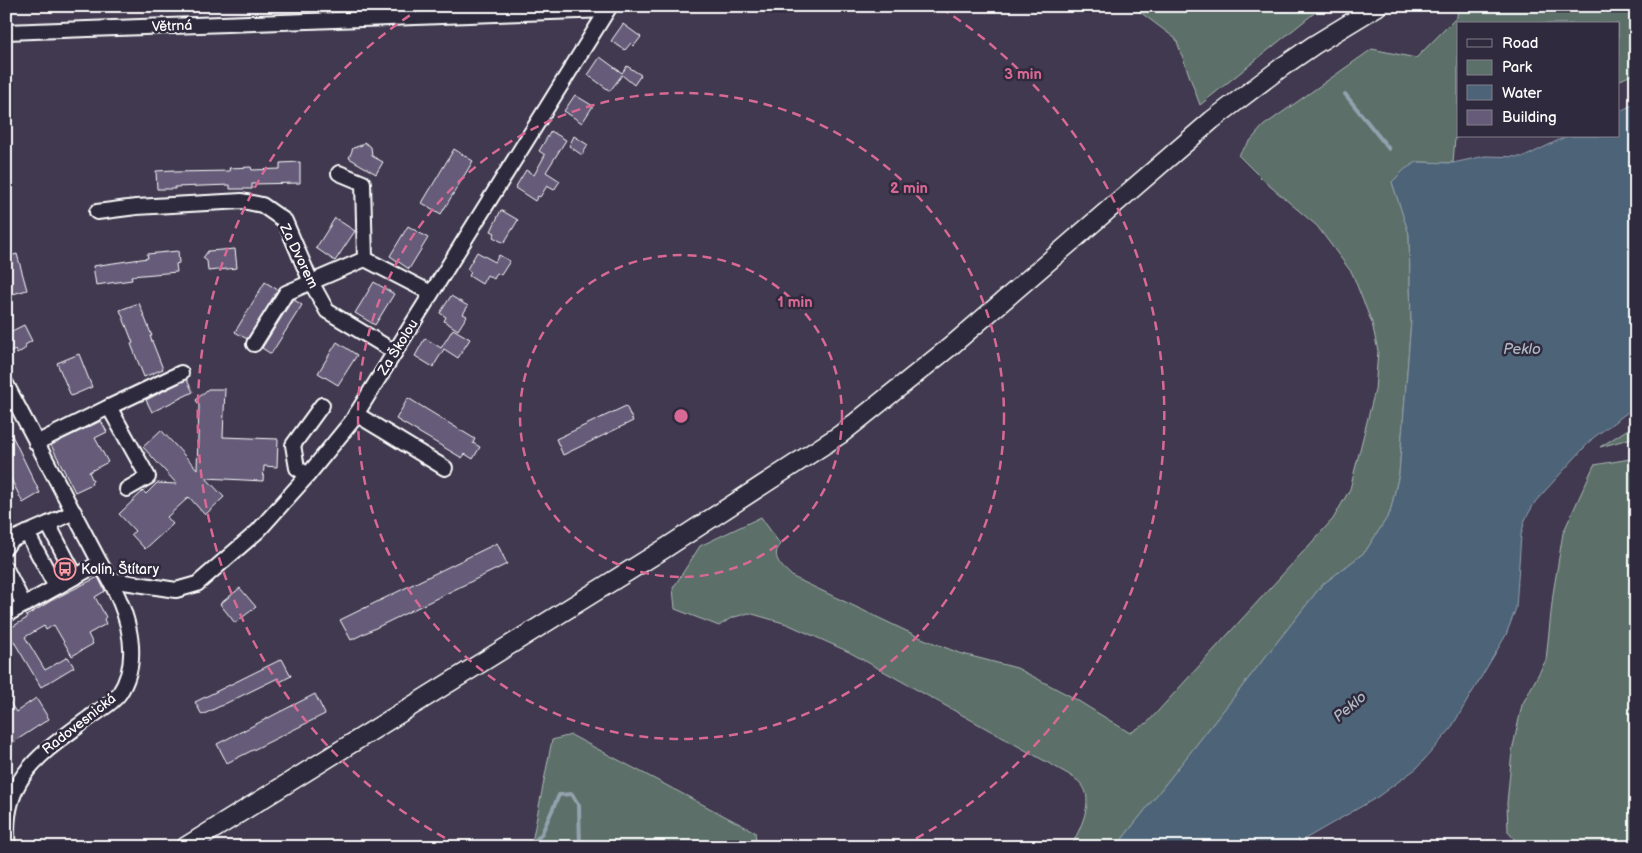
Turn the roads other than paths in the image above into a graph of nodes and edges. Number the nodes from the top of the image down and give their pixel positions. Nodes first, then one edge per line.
1 (1378, 6) edge
2 (608, 8) edge
3 (6, 32) edge
4 (339, 173) dead end
5 (97, 212) dead end
6 (366, 259) junction
7 (311, 282) junction
8 (431, 293) junction
9 (254, 344) dead end
10 (395, 352) junction
11 (180, 373) dead end
12 (6, 384) edge
13 (322, 404) dead end
14 (110, 408) junction
15 (356, 414) junction
16 (36, 443) junction
17 (445, 468) dead end
18 (308, 475) junction
19 (127, 489) dead end
20 (74, 512) junction
21 (48, 524) junction
22 (28, 533) junction
23 (8, 539) edge
24 (100, 563) junction
25 (6, 570) edge
26 (76, 577) junction
27 (110, 580) junction
28 (56, 587) junction
29 (24, 604) junction
30 (6, 615) edge
31 (8, 847) edge
32 (185, 847) edge

1 - 32 main road
2 - 3 street, Větrná
2 - 8 street, Za Školou
4 - 6 street
5 - 7 street, Za Dvorem
6 - 7 street
6 - 8 street
7 - 9 street
7 - 10 street, Za Dvorem
8 - 10 street, Za Školou
10 - 15 street, Za Školou
11 - 14 street
12 - 16 street, Radovesnická
13 - 18 street
14 - 16 street
14 - 19 street
15 - 17 street
15 - 18 street, Za Školou
16 - 20 street, Radovesnická
18 - 27 street, Za Školou
20 - 21 street
20 - 24 street, Radovesnická
21 - 22 street
21 - 26 street
22 - 23 street
22 - 28 street
24 - 26 street
24 - 27 street, Radovesnická
25 - 29 street
26 - 28 street
27 - 31 street, Radovesnická
28 - 29 street
29 - 30 street

